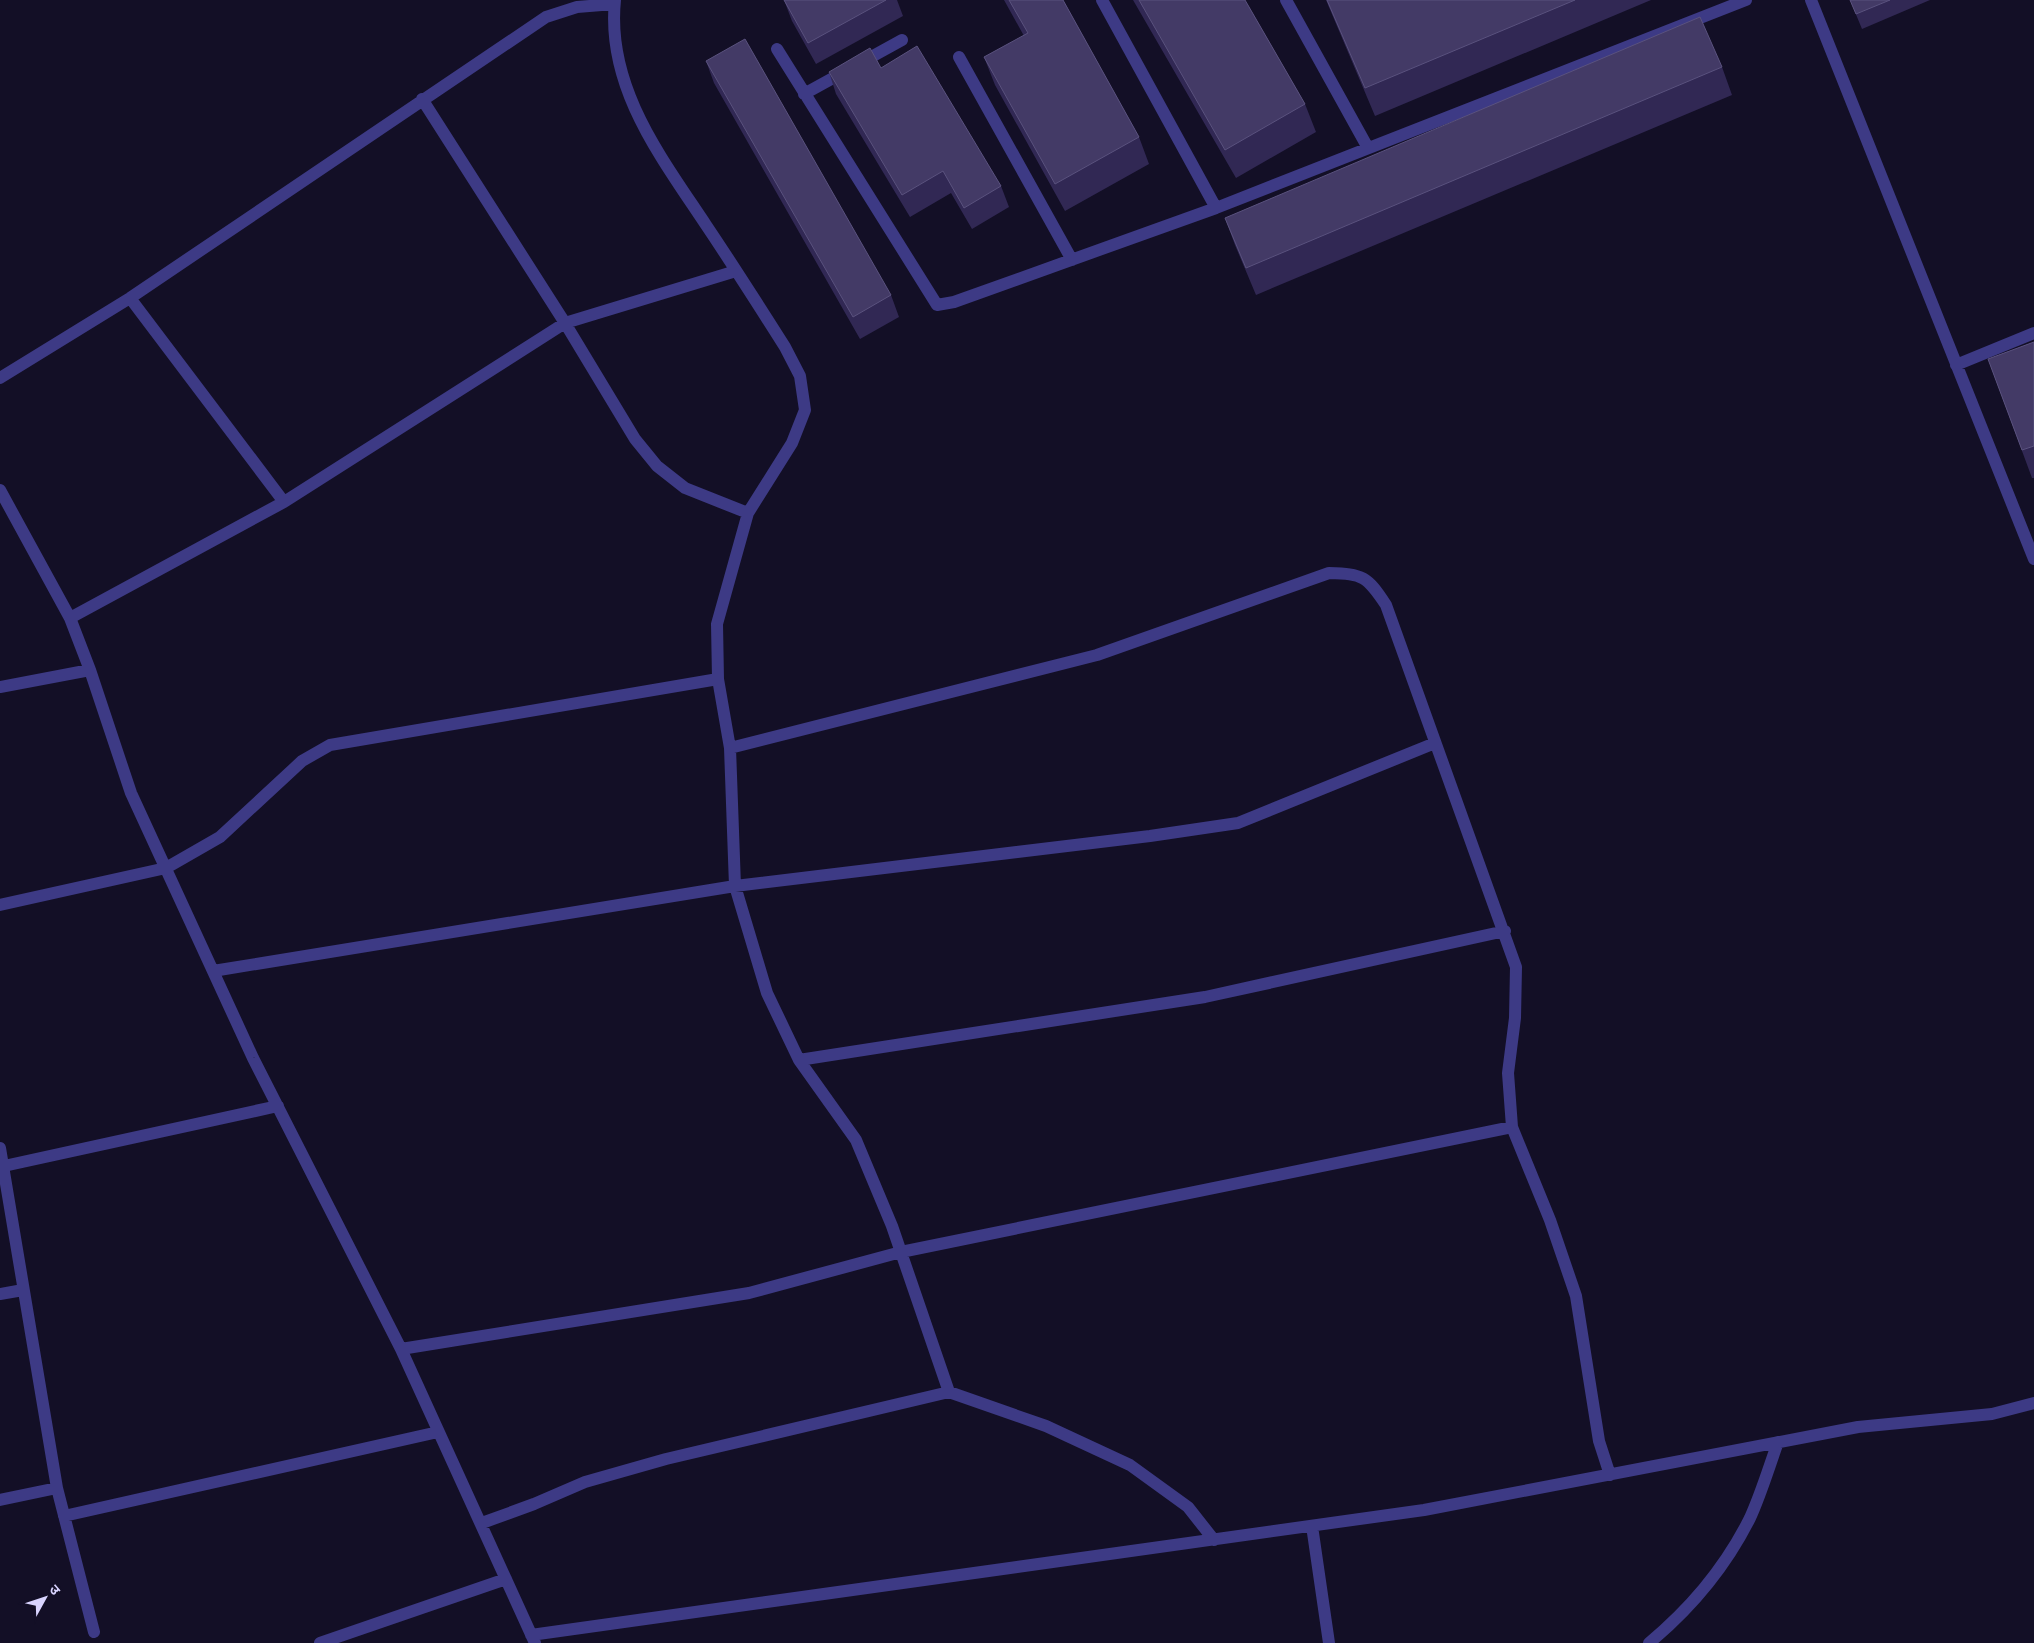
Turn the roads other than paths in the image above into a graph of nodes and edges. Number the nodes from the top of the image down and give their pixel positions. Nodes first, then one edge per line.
1 (1102, 0) edge
2 (1286, 0) edge
3 (1746, 0) edge
4 (1811, 0) edge
5 (614, 2) edge
6 (902, 40) dead end
7 (777, 49) dead end
8 (959, 57) dead end
9 (804, 94) junction
10 (422, 99) junction
11 (1368, 148) junction
12 (1216, 208) junction
13 (1072, 260) junction
14 (736, 270) junction
15 (130, 298) junction
16 (565, 323) junction
17 (2034, 333) edge
18 (1956, 365) junction
19 (0, 378) edge
20 (0, 490) edge
21 (284, 502) junction
22 (748, 513) junction
23 (2028, 531) edge
24 (2034, 559) edge
25 (70, 618) junction
26 (90, 670) junction
27 (718, 680) junction
28 (0, 687) edge
29 (1435, 742) junction
30 (730, 748) junction
31 (166, 868) junction
32 (735, 886) junction
33 (0, 905) edge
34 (1504, 931) junction
35 (213, 971) junction
36 (799, 1060) junction
37 (278, 1106) junction
38 (1512, 1127) junction
39 (0, 1148) edge
40 (4, 1166) junction
41 (901, 1252) junction
42 (23, 1290) junction
43 (0, 1294) edge
44 (401, 1348) junction
45 (949, 1392) junction
46 (2034, 1403) edge
47 (438, 1432) junction
48 (1778, 1442) junction
49 (1610, 1475) junction
50 (57, 1488) junction
51 (0, 1500) edge
52 (64, 1516) junction
53 (482, 1523) junction
54 (1312, 1526) junction
55 (1214, 1540) junction
56 (506, 1579) junction
57 (94, 1632) dead end
58 (533, 1639) edge
59 (320, 1643) edge
60 (1329, 1643) edge
61 (1649, 1643) edge

1 - 12 street
2 - 11 street
3 - 11 street
4 - 18 street
5 - 10 street
5 - 14 street
6 - 9 street
7 - 9 street
8 - 13 street
9 - 13 street
10 - 15 street
10 - 16 street
11 - 12 street
12 - 13 street
14 - 16 street
14 - 22 street
15 - 19 street
15 - 21 street
16 - 21 street
16 - 22 street
17 - 18 street
18 - 23 street
20 - 25 street
21 - 25 street
22 - 27 street
23 - 24 street
25 - 26 street
26 - 28 street
26 - 31 street
27 - 30 street
27 - 31 street
29 - 30 street
29 - 32 street
29 - 34 street
30 - 32 street
31 - 33 street
31 - 35 street
32 - 35 street
32 - 36 street
34 - 36 street
34 - 38 street
35 - 37 street
36 - 41 street
37 - 40 street
37 - 44 street
38 - 41 street
38 - 49 street
39 - 40 street
40 - 42 street
41 - 44 street
41 - 45 street
42 - 43 street
42 - 50 street
44 - 47 street
45 - 53 street
45 - 55 street
46 - 48 street
47 - 52 street
47 - 53 street
48 - 49 street
48 - 61 street
49 - 54 street
50 - 51 street
50 - 52 street
52 - 57 street
53 - 56 street
54 - 55 street
54 - 60 street
55 - 58 street
56 - 58 street
56 - 59 street

